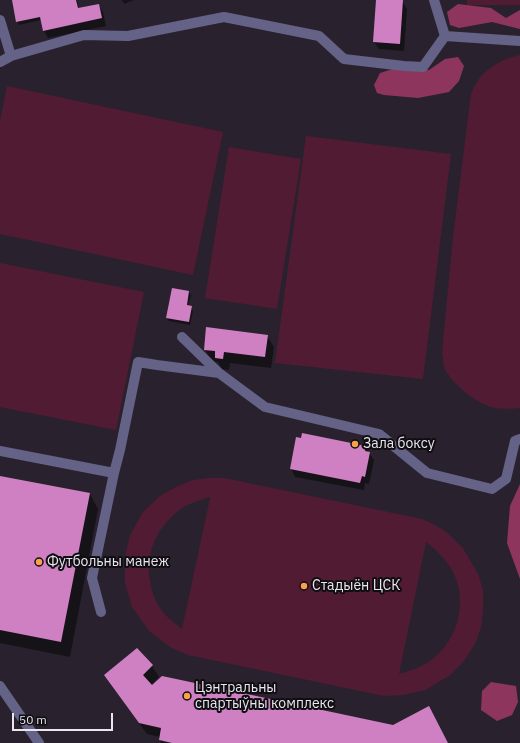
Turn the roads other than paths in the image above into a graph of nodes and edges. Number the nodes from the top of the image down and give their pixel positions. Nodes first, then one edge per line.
1 (434, 0) edge
2 (0, 20) edge
3 (445, 36) junction
4 (520, 41) edge
5 (11, 56) junction
6 (0, 62) edge
7 (182, 337) dead end
8 (219, 373) junction
9 (520, 439) edge
10 (0, 451) edge
11 (114, 473) junction
12 (101, 612) dead end
13 (0, 686) edge
14 (39, 743) edge

1 - 3 lane
2 - 5 lane
3 - 4 lane
3 - 5 lane
5 - 6 lane
7 - 8 lane
8 - 9 lane
8 - 11 lane
10 - 11 lane
11 - 12 lane
13 - 14 lane

